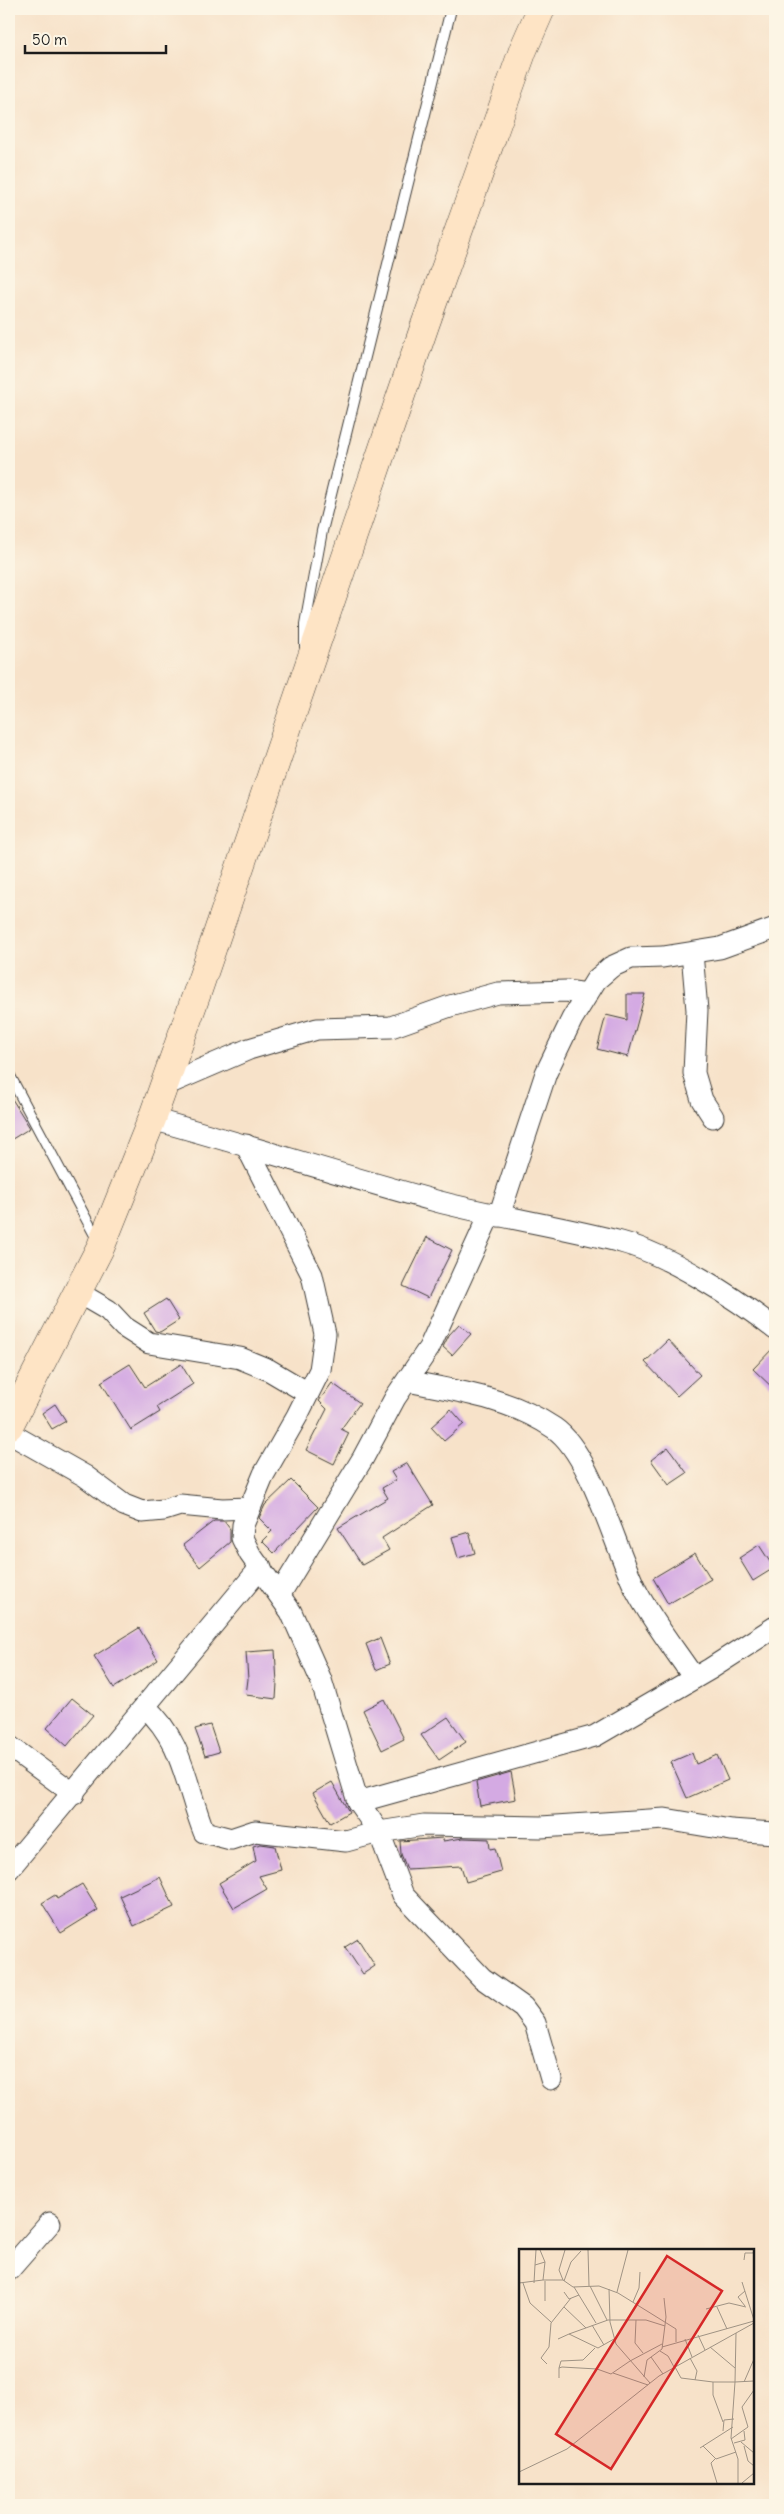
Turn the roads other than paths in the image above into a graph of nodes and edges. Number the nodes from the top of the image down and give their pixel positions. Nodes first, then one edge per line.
1 (451, 9) edge
2 (541, 9) edge
3 (305, 676) junction
4 (775, 928) edge
5 (692, 952) junction
6 (588, 994) junction
7 (9, 1074) edge
8 (163, 1086) junction
9 (713, 1116) dead end
10 (152, 1119) junction
11 (246, 1145) junction
12 (495, 1215) junction
13 (101, 1246) junction
14 (77, 1292) junction
15 (775, 1329) edge
16 (406, 1380) junction
17 (308, 1393) junction
18 (9, 1426) edge
19 (9, 1433) edge
20 (249, 1508) junction
21 (261, 1567) junction
22 (280, 1594) junction
23 (775, 1627) edge
24 (694, 1678) junction
25 (145, 1707) junction
26 (9, 1746) edge
27 (74, 1794) junction
28 (358, 1802) junction
29 (379, 1832) junction
30 (775, 1833) edge
31 (9, 1869) edge
32 (551, 2079) dead end
33 (50, 2223) dead end
34 (9, 2270) edge

1 - 3 lane
2 - 3 street
3 - 8 street
4 - 5 street
5 - 6 street
5 - 9 street
6 - 8 street
6 - 12 street
7 - 13 lane
8 - 10 street
10 - 11 street
10 - 13 street
11 - 12 street
11 - 17 street
12 - 15 street
12 - 16 street
13 - 14 street
14 - 17 street
14 - 18 street
16 - 22 street
16 - 24 street
17 - 20 street
19 - 20 street
20 - 21 street
21 - 22 street
21 - 25 street
22 - 28 street
23 - 24 street
24 - 28 street
25 - 27 street
25 - 29 street
26 - 27 street
27 - 31 street
28 - 29 street
29 - 30 street
29 - 32 street
33 - 34 street

